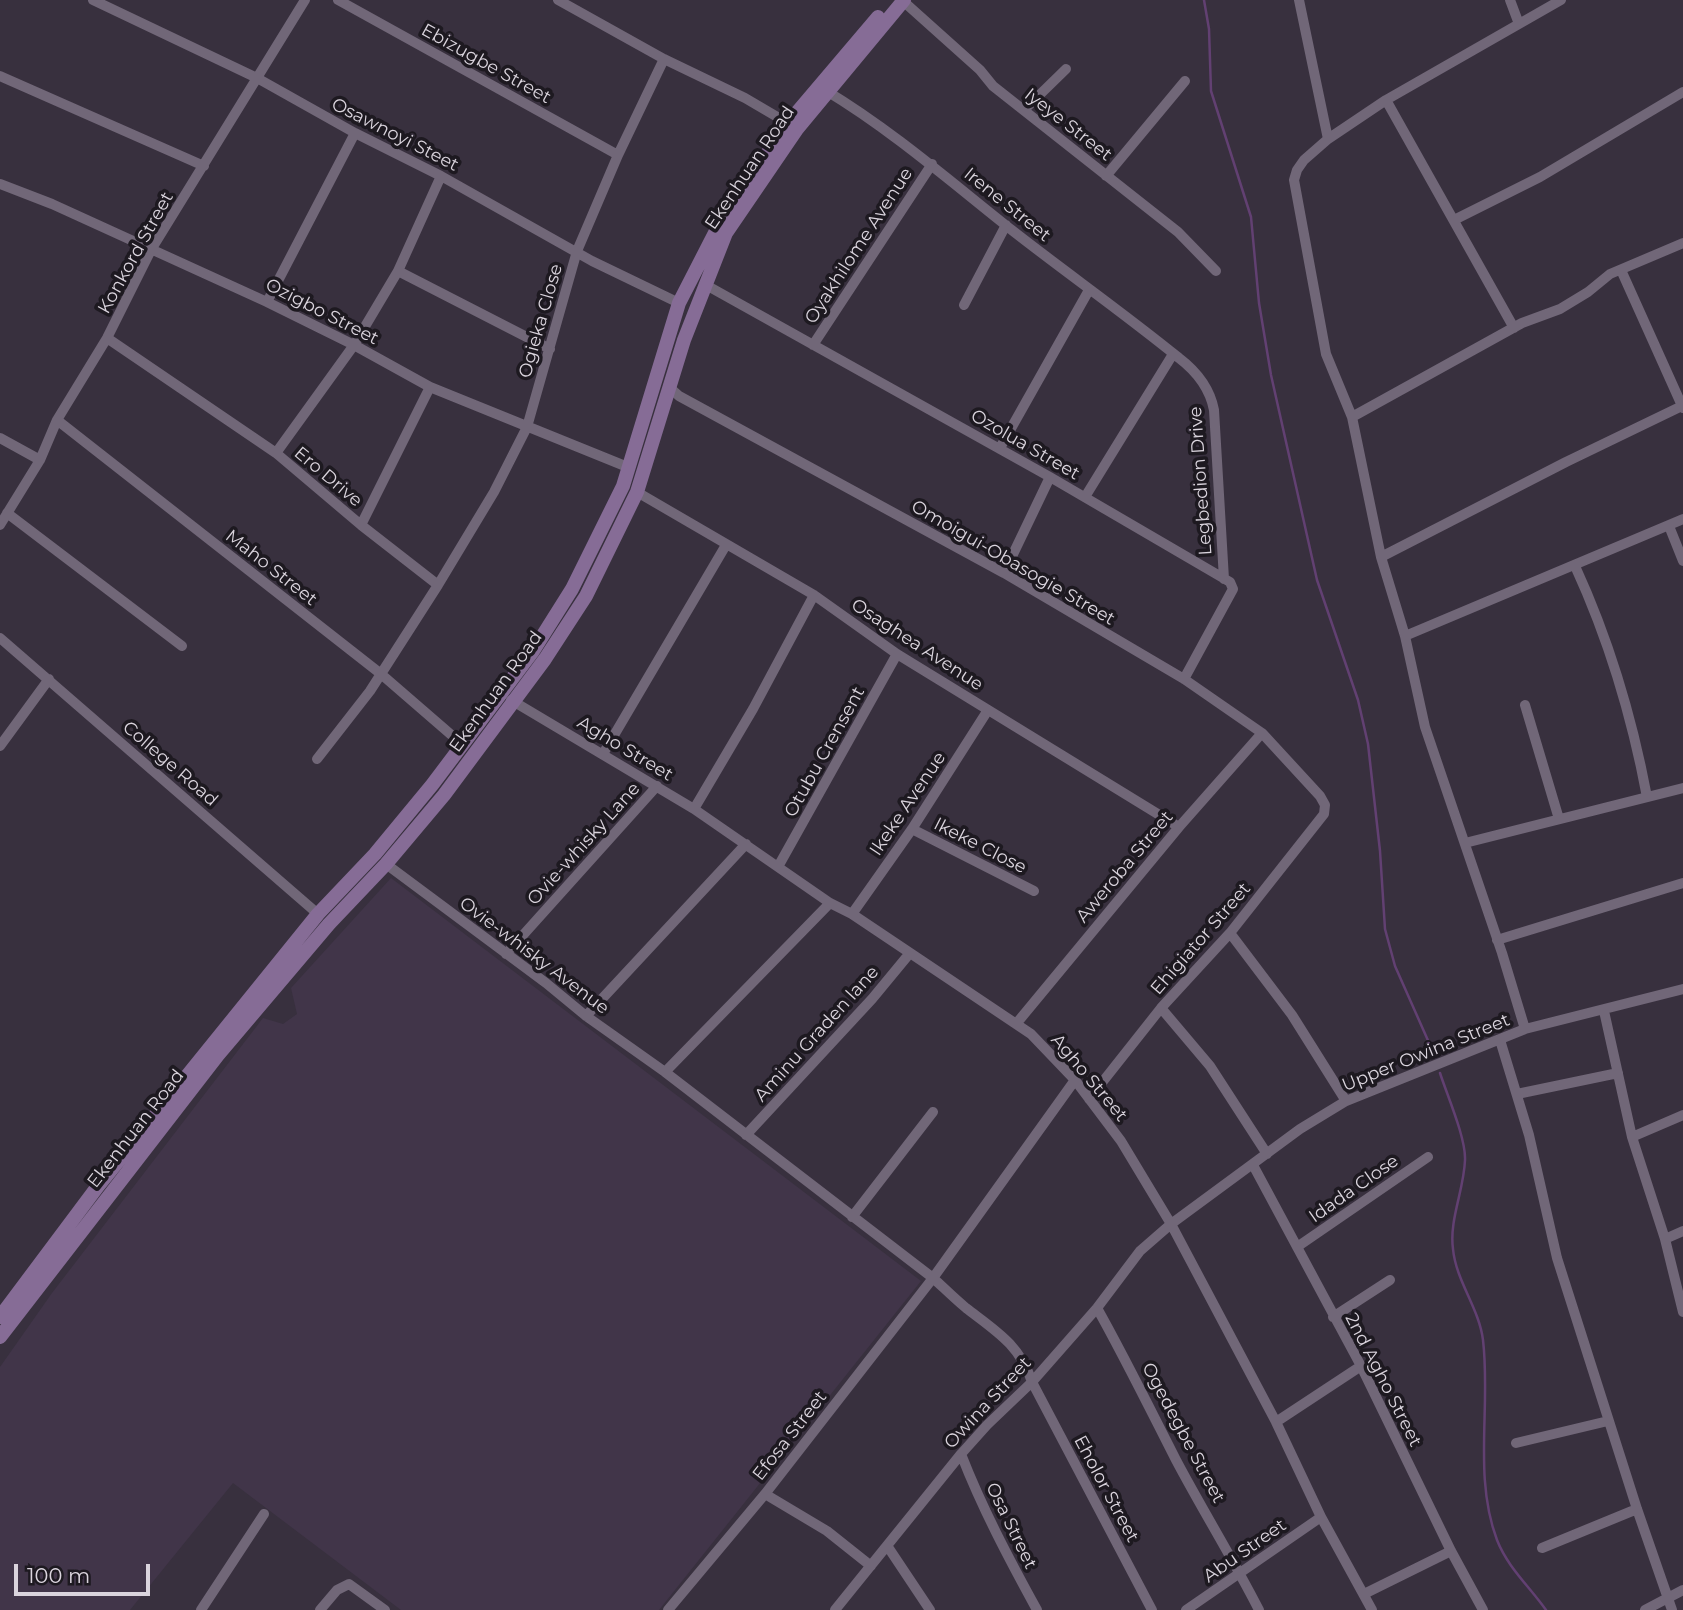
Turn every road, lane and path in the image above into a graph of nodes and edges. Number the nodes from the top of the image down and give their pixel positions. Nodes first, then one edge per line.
1 (93, 0) edge
2 (305, 0) edge
3 (338, 0) edge
4 (558, 0) edge
5 (900, 0) edge
6 (1298, 0) edge
7 (1510, 0) edge
8 (1561, 0) edge
9 (1519, 24) junction
10 (664, 59) junction
11 (1066, 69) dead end
12 (0, 76) edge
13 (257, 78) junction
14 (1185, 81) dead end
15 (823, 88) junction
16 (1683, 92) edge
17 (1386, 100) junction
18 (1024, 110) junction
19 (793, 126) junction
20 (355, 133) junction
21 (1328, 139) junction
22 (618, 155) junction
23 (932, 164) junction
24 (204, 166) junction
25 (441, 176) junction
26 (1106, 176) junction
27 (0, 184) edge
28 (1454, 220) junction
29 (1006, 225) junction
30 (1683, 243) edge
31 (152, 250) junction
32 (577, 251) junction
33 (1621, 270) junction
34 (398, 271) junction
35 (1216, 271) dead end
36 (706, 285) junction
37 (1089, 290) junction
38 (267, 302) junction
39 (679, 303) junction
40 (964, 305) dead end
41 (1514, 328) junction
42 (107, 338) junction
43 (354, 345) junction
44 (813, 345) junction
45 (550, 349) junction
46 (1172, 354) junction
47 (430, 387) junction
48 (669, 387) junction
49 (1682, 407) edge
50 (1352, 417) junction
51 (57, 420) junction
52 (527, 427) junction
53 (0, 438) edge
54 (1000, 449) junction
55 (276, 453) junction
56 (40, 460) junction
57 (630, 468) junction
58 (1050, 477) junction
59 (637, 492) junction
60 (1085, 497) junction
61 (7, 513) junction
62 (1683, 519) edge
63 (0, 525) edge
64 (361, 525) junction
65 (1668, 526) junction
66 (726, 545) junction
67 (1381, 557) junction
68 (1683, 561) edge
69 (1576, 566) junction
70 (1004, 573) junction
71 (1224, 579) junction
72 (438, 585) junction
73 (814, 595) junction
74 (1405, 636) junction
75 (0, 639) edge
76 (182, 646) dead end
77 (897, 653) junction
78 (381, 674) junction
79 (48, 679) junction
80 (1184, 680) junction
81 (509, 698) junction
82 (1525, 705) dead end
83 (988, 710) junction
84 (1262, 733) junction
85 (463, 745) junction
86 (0, 746) edge
87 (603, 754) junction
88 (317, 759) dead end
89 (657, 786) junction
90 (1683, 788) edge
91 (1320, 796) joint
92 (1647, 797) junction
93 (694, 808) junction
94 (1559, 819) junction
95 (1179, 827) junction
96 (912, 829) junction
97 (746, 844) junction
98 (1465, 844) junction
99 (386, 864) junction
100 (779, 866) junction
101 (1683, 883) edge
102 (1034, 891) dead end
103 (830, 903) junction
104 (318, 914) junction
105 (852, 914) junction
106 (1230, 933) junction
107 (1497, 940) junction
108 (910, 953) junction
109 (506, 954) junction
110 (1683, 989) edge
111 (1161, 1008) junction
112 (1604, 1011) junction
113 (586, 1016) junction
114 (1016, 1024) junction
115 (1525, 1029) junction
116 (1500, 1040) junction
117 (665, 1072) junction
118 (1618, 1073) junction
119 (1075, 1080) junction
120 (1517, 1094) junction
121 (1089, 1099) junction
122 (1346, 1101) junction
123 (933, 1112) dead end
124 (1683, 1115) edge
125 (746, 1135) junction
126 (1632, 1137) junction
127 (1267, 1154) junction
128 (1428, 1157) dead end
129 (1253, 1165) junction
130 (852, 1217) junction
131 (1171, 1224) junction
132 (1683, 1231) edge
133 (1665, 1238) junction
134 (1297, 1247) junction
135 (933, 1278) junction
136 (1390, 1280) dead end
137 (31, 1285) junction
138 (1097, 1308) junction
139 (1683, 1312) edge
140 (0, 1317) edge
141 (1333, 1317) junction
142 (0, 1337) edge
143 (1362, 1366) junction
144 (1032, 1382) junction
145 (1608, 1421) junction
146 (1276, 1422) junction
147 (1516, 1443) dead end
148 (961, 1454) junction
149 (765, 1494) junction
150 (1637, 1509) junction
151 (264, 1514) dead end
152 (1321, 1517) junction
153 (888, 1547) junction
154 (1542, 1548) dead end
155 (1451, 1550) junction
156 (871, 1566) junction
157 (1241, 1573) junction
158 (1683, 1590) edge
159 (1364, 1594) junction
160 (1667, 1600) junction
161 (201, 1610) edge
162 (320, 1610) edge
163 (384, 1610) edge
164 (668, 1610) edge
165 (835, 1610) edge
166 (930, 1610) edge
167 (1037, 1610) edge
168 (1152, 1610) edge
169 (1186, 1610) edge
170 (1259, 1610) edge
171 (1372, 1610) edge
172 (1483, 1610) edge
173 (1645, 1610) edge
174 (1672, 1610) edge

1 - 13 street, Osawnoyi Steet
2 - 13 street, Konkord Street
3 - 22 street, Ebizugbe Street
4 - 10 street
5 - 15 main road, Ekenhuan Road
5 - 18 street, Iyeye Street
6 - 21 street
7 - 9 street
8 - 9 street
9 - 17 street
10 - 19 street
10 - 22 street, Ogieka Close
11 - 18 street
12 - 24 street
13 - 20 street, Osawnoyi Steet
13 - 24 street, Konkord Street
14 - 26 street
15 - 19 main road, Ekenhuan Road
15 - 23 street, Irene Street
16 - 28 street
17 - 21 street
17 - 28 street
18 - 26 street, Iyeye Street
19 - 36 main road, Ekenhuan Road
19 - 39 main road, Ekenhuan Road
20 - 25 street, Osawnoyi Steet
20 - 38 street
21 - 50 street
22 - 32 street, Ogieka Close
23 - 29 street, Irene Street
23 - 44 street, Oyakhilome Avenue
24 - 31 street, Konkord Street
25 - 32 street, Osawnoyi Steet
25 - 34 street
26 - 35 street, Iyeye Street
27 - 31 street, Ozigbo Street
28 - 41 street
29 - 37 street, Irene Street
29 - 40 street
30 - 33 street
31 - 38 street, Ozigbo Street
31 - 42 street, Konkord Street
32 - 39 street, Osawnoyi Steet
32 - 45 street, Ogieka Close
33 - 41 street
33 - 49 street
34 - 43 street
34 - 45 street
36 - 44 street, Ozolua Street
36 - 48 main road, Ekenhuan Road
37 - 46 street, Irene Street
37 - 54 street
38 - 43 street, Ozigbo Street
39 - 57 main road, Ekenhuan Road
41 - 50 street
42 - 51 street, Konkord Street
42 - 55 street, Ero Drive
43 - 47 street, Ozigbo Street
43 - 55 street
44 - 54 street, Ozolua Street
45 - 52 street, Ogieka Close
46 - 60 street
46 - 71 street, Legbedion Drive
47 - 52 street, Ozigbo Street
47 - 64 street
48 - 59 main road, Ekenhuan Road
48 - 70 street, Omoigui-Obasogie Street
49 - 67 street
50 - 67 street
51 - 56 street, Konkord Street
51 - 78 street, Maho Street
52 - 57 street, Ozigbo Street
52 - 72 street, Ogieka Close
53 - 56 street
54 - 58 street, Ozolua Street
55 - 64 street, Ero Drive
56 - 61 street, Konkord Street
57 - 81 main road, Ekenhuan Road
58 - 60 street, Ozolua Street
58 - 70 street
59 - 66 street, Osaghea Avenue
59 - 81 main road, Ekenhuan Road
60 - 71 street, Ozolua Street
61 - 63 street, Konkord Street
61 - 76 street
62 - 65 street
64 - 72 street, Ero Drive
65 - 68 street
65 - 69 street
66 - 73 street, Osaghea Avenue
66 - 87 street
67 - 74 street
69 - 74 street
69 - 92 street
70 - 80 street, Omoigui-Obasogie Street
71 - 80 street
72 - 78 street
73 - 77 street, Osaghea Avenue
73 - 93 street
74 - 98 street
75 - 79 street, College Road
77 - 83 street, Osaghea Avenue
77 - 100 street, Otubu Crensent
78 - 85 street, Maho Street
78 - 88 street
79 - 86 street
79 - 104 street, College Road
80 - 84 street, Omoigui-Obasogie Street
81 - 85 main road, Ekenhuan Road
81 - 87 street, Agho Street
81 - 99 main road, Ekenhuan Road
82 - 94 street
83 - 95 street, Osaghea Avenue
83 - 96 street, Ikeke Avenue
84 - 91 street, Omoigui-Obasogie Street
84 - 95 street, Aweroba Street
85 - 104 main road, Ekenhuan Road
87 - 89 street, Agho Street
89 - 93 street, Agho Street
89 - 109 street, Ovie-whisky Lane
90 - 92 street
91 - 106 street, Ehigiator Street
92 - 94 street
93 - 97 street, Agho Street
94 - 98 street
95 - 114 street, Aweroba Street
96 - 102 street, Ikeke Close
96 - 105 street, Ikeke Avenue
97 - 100 street, Agho Street
97 - 113 street
98 - 107 street
99 - 109 street, Ovie-whisky Avenue
99 - 137 main road, Ekenhuan Road
100 - 103 street, Agho Street
101 - 107 street
103 - 105 street, Agho Street
103 - 117 street
104 - 137 main road, Ekenhuan Road
105 - 108 street, Agho Street
106 - 111 street, Ehigiator Street
106 - 122 street
107 - 115 street
108 - 114 street, Agho Street
108 - 125 street, Aminu Graden lane
109 - 113 street, Ovie-whisky Avenue
110 - 112 street, Upper Owina Street
111 - 121 street, Ehigiator Street
111 - 127 street
112 - 115 street, Upper Owina Street
112 - 118 street
113 - 117 street, Ovie-whisky Avenue
114 - 119 street, Agho Street
115 - 116 street, Upper Owina Street
116 - 120 street
116 - 122 street, Upper Owina Street
117 - 125 street, Ovie-whisky Avenue
118 - 120 street
118 - 126 street
119 - 121 street, Agho Street
119 - 135 street, Efosa Street
120 - 145 street
121 - 131 street, Agho Street
122 - 127 street, Upper Owina Street
123 - 130 street
124 - 126 street
125 - 130 street, Ovie-whisky Avenue
126 - 133 street
127 - 129 street, Upper Owina Street
128 - 134 street, Idada Close
129 - 131 street, Upper Owina Street
129 - 134 street, 2nd Agho Street
130 - 135 street, Ovie-whisky Avenue
131 - 138 street, Owina Street
131 - 146 street, Agho Street
132 - 133 street
133 - 139 street
134 - 141 street, 2nd Agho Street
135 - 144 street, Eholor Street
135 - 149 street, Efosa Street
136 - 141 street
137 - 140 main road, Ekenhuan Road
137 - 142 main road, Ekenhuan Road
138 - 144 street, Owina Street
138 - 157 street, Ogedegbe Street
141 - 143 street, 2nd Agho Street
143 - 146 street
143 - 155 street, 2nd Agho Street
144 - 148 street, Owina Street
144 - 168 street, Eholor Street
145 - 147 street
145 - 150 street
146 - 152 street, Agho Street
148 - 153 street, Owina Street
148 - 167 street, Osa Street
149 - 156 street
149 - 164 street, Efosa Street
150 - 154 street
150 - 160 street
151 - 161 street
152 - 157 street, Abu Street
152 - 159 street, Agho Street
153 - 156 street, Owina Street
153 - 166 street
155 - 159 street
155 - 172 street, 2nd Agho Street
156 - 165 street, Owina Street
157 - 169 street, Abu Street
157 - 170 street, Ogedegbe Street
158 - 160 street
159 - 171 street, Agho Street
160 - 173 street
160 - 174 street
162 - 163 street

